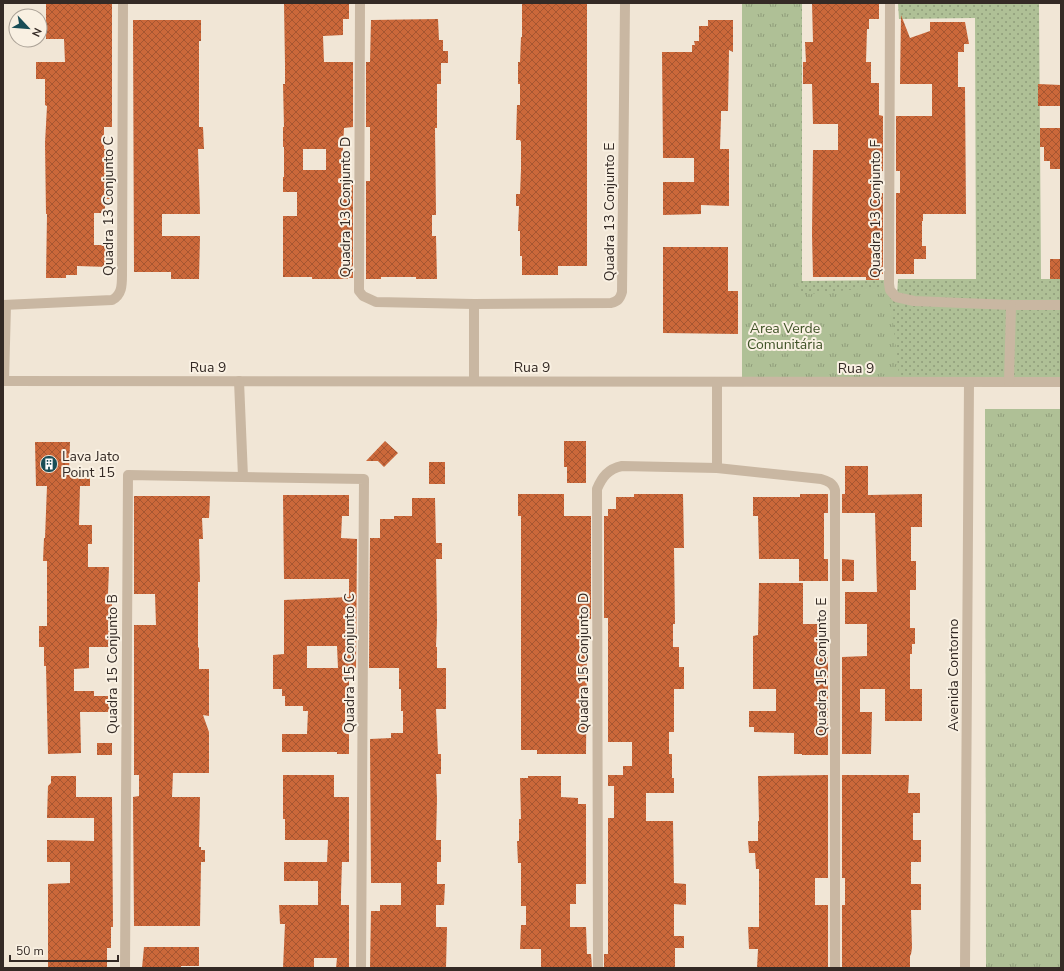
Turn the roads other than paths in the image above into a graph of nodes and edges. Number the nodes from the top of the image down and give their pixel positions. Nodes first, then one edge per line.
1 (123, 3) edge
2 (360, 3) edge
3 (624, 3) edge
4 (890, 3) edge
5 (474, 304) junction
6 (5, 305) edge
7 (1011, 305) junction
8 (1061, 305) edge
9 (4, 381) edge
10 (239, 381) junction
11 (474, 381) junction
12 (717, 382) junction
13 (969, 382) junction
14 (1009, 382) junction
15 (1061, 382) edge
16 (717, 468) junction
17 (243, 477) junction
18 (125, 968) edge
19 (361, 968) edge
20 (598, 968) edge
21 (835, 968) edge
22 (965, 968) edge

1 - 6 street, Quadra 13 Conjunto C
2 - 5 street, Quadra 13 Conjunto D
3 - 5 street, Quadra 13 Conjunto E
4 - 7 street, Quadra 13 Conjunto F
5 - 11 street
6 - 9 street
7 - 8 street, Quadra 13 Conjunto F
7 - 14 street
9 - 10 street, Rua 9
10 - 11 street, Rua 9
10 - 17 street
11 - 12 street, Rua 9
12 - 13 street, Rua 9
12 - 16 street
13 - 14 street, Rua 9
13 - 22 street, Avenida Contorno
14 - 15 street, Rua 9
16 - 20 street, Quadra 15 Conjunto D
16 - 21 street, Quadra 15 Conjunto E
17 - 18 street, Quadra 15 Conjunto B
17 - 19 street, Quadra 15 Conjunto C

